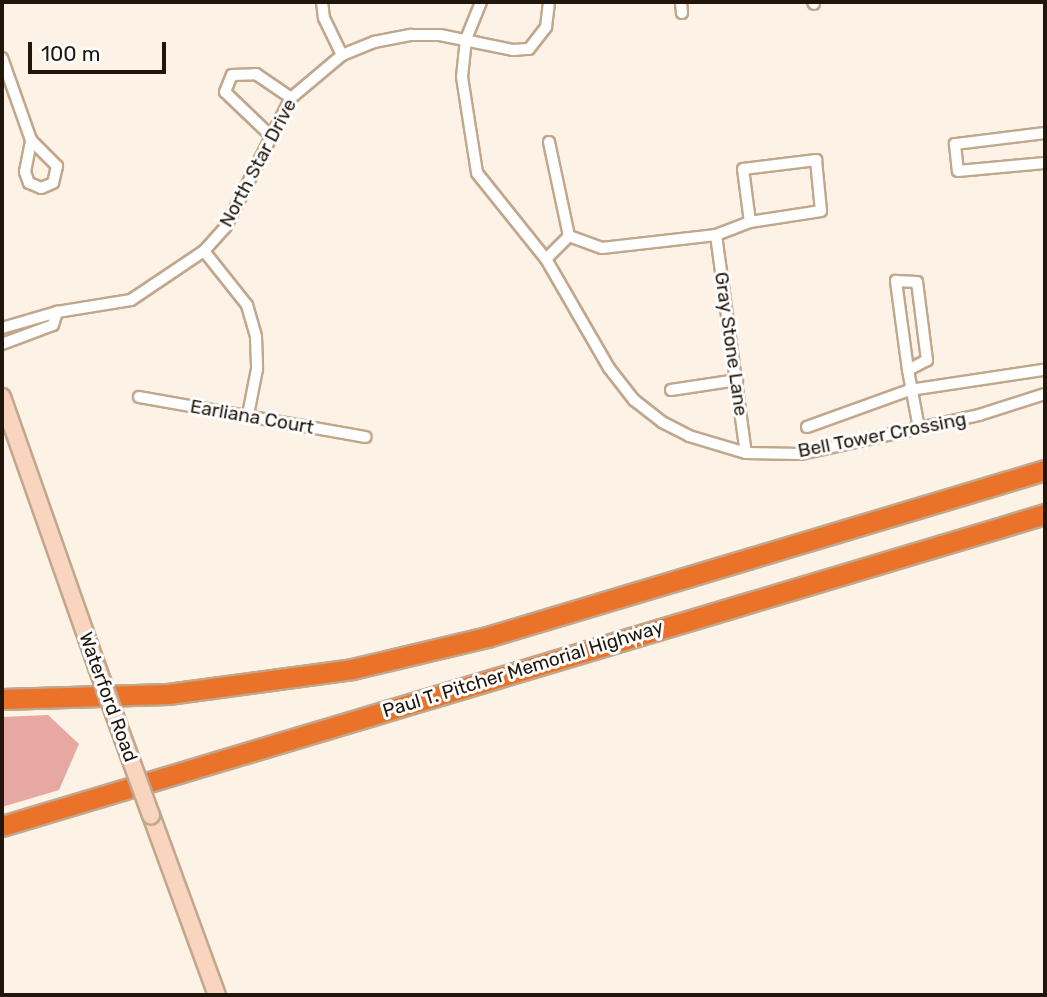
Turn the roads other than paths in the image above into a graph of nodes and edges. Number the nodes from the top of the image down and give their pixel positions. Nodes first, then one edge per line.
1 (323, 2) edge
2 (481, 2) edge
3 (549, 2) edge
4 (466, 39) junction
5 (342, 55) junction
6 (2, 58) edge
7 (291, 98) junction
8 (1045, 133) edge
9 (270, 135) junction
10 (31, 140) dead end
11 (548, 142) dead end
12 (1045, 163) edge
13 (750, 222) junction
14 (716, 235) junction
15 (569, 236) junction
16 (204, 251) junction
17 (546, 259) junction
18 (57, 312) junction
19 (2, 328) edge
20 (2, 344) edge
21 (908, 370) junction
22 (1042, 370) dead end
23 (737, 380) junction
24 (671, 390) dead end
25 (910, 390) junction
26 (1045, 394) edge
27 (2, 397) edge
28 (139, 397) dead end
29 (248, 415) junction
30 (807, 427) dead end
31 (919, 428) junction
32 (366, 437) dead end
33 (746, 453) junction
34 (1045, 470) edge
35 (1045, 514) edge
36 (2, 699) edge
37 (2, 826) edge
38 (217, 995) edge

1 - 5 street
2 - 4 street, Bell Tower Crossing
3 - 4 street, North Star Drive
4 - 5 street, North Star Drive
4 - 17 street, Bell Tower Crossing
5 - 7 street, North Star Drive
6 - 10 street
7 - 9 street, North Star Drive
7 - 9 street
8 - 12 street
9 - 16 street, North Star Drive
11 - 15 street
13 - 13 street
13 - 14 street
14 - 15 street
14 - 23 street, Gray Stone Lane
15 - 17 street
16 - 18 street, North Star Drive
16 - 29 street
17 - 33 street, Bell Tower Crossing
18 - 19 street, North Star Drive
18 - 20 street
21 - 21 street
21 - 25 street
22 - 25 street
23 - 24 street
23 - 33 street, Gray Stone Lane
25 - 30 street
25 - 31 street
26 - 31 street, Bell Tower Crossing
27 - 38 main road, Waterford Road, bridge
28 - 29 street, Earliana Court
29 - 32 street, Earliana Court
31 - 33 street, Bell Tower Crossing
34 - 36 highway
35 - 37 highway, Paul T. Pitcher Memorial Highway

